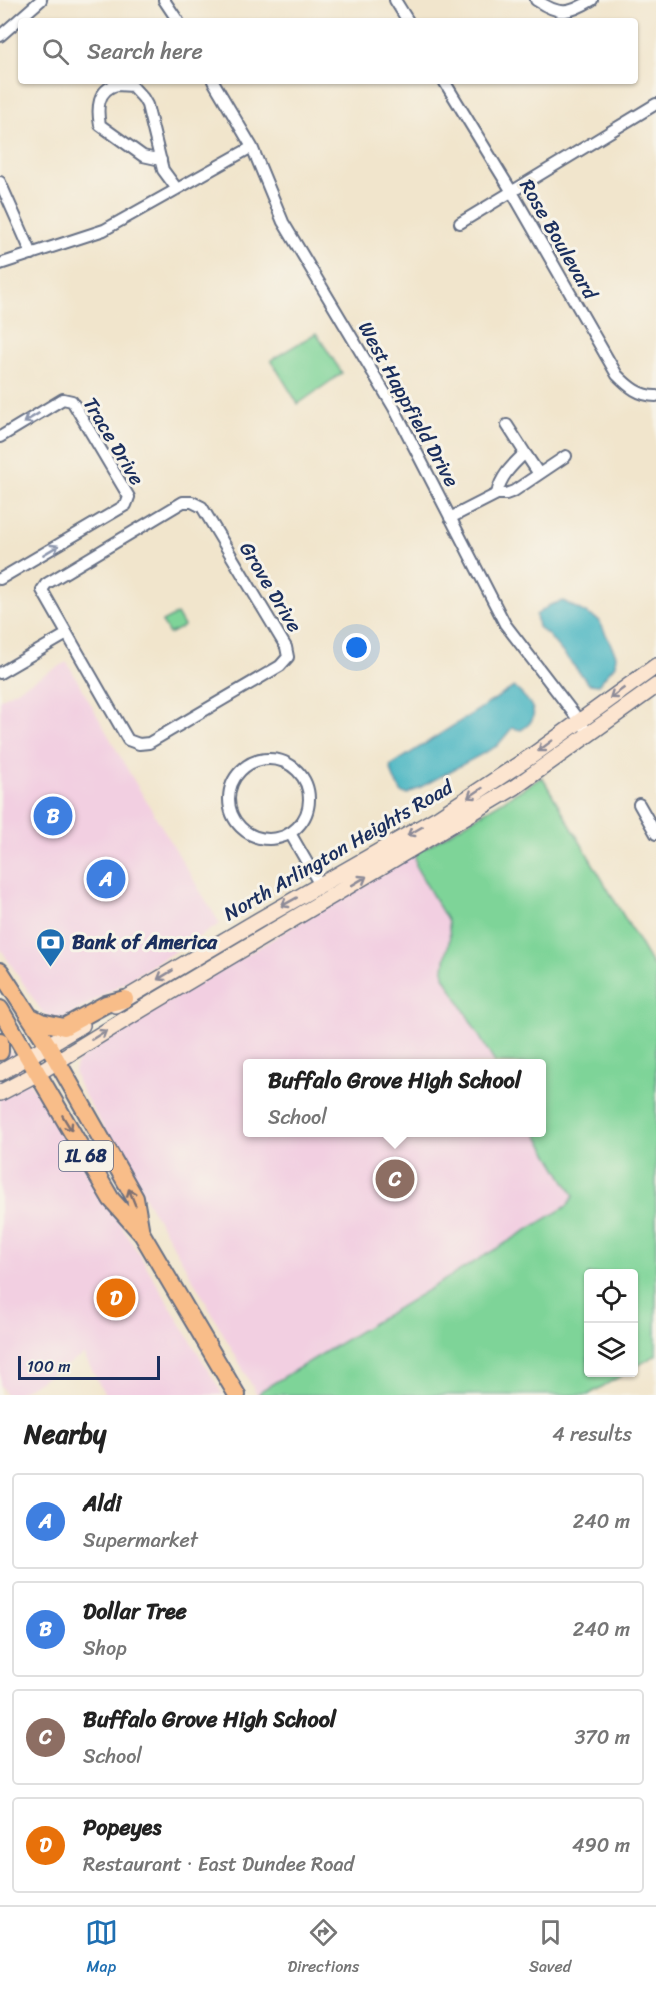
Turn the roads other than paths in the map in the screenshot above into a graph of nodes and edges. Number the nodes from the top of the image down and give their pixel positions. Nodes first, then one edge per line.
1 (41, 0) edge
2 (164, 0) edge
3 (395, 0) edge
4 (536, 0) edge
5 (592, 0) edge
6 (20, 18) edge
7 (175, 18) edge
8 (406, 18) edge
9 (18, 20) edge
10 (0, 36) edge
11 (123, 84) edge
12 (130, 84) edge
13 (215, 84) edge
14 (446, 84) edge
15 (656, 104) edge
16 (252, 147) junction
17 (160, 160) junction
18 (0, 182) edge
19 (177, 189) junction
20 (512, 192) junction
21 (460, 223) dead end
22 (32, 254) junction
23 (0, 264) edge
24 (656, 396) edge
25 (507, 425) dead end
26 (0, 437) edge
27 (525, 453) junction
28 (566, 456) dead end
29 (539, 474) junction
30 (497, 494) junction
31 (450, 518) junction
32 (0, 579) edge
33 (68, 634) junction
34 (656, 666) edge
35 (0, 673) edge
36 (656, 686) edge
37 (579, 721) junction
38 (590, 735) junction
39 (639, 804) dead end
40 (290, 833) junction
41 (656, 834) edge
42 (320, 885) junction
43 (0, 971) edge
44 (125, 999) junction
45 (0, 1009) edge
46 (28, 1016) junction
47 (0, 1041) edge
48 (48, 1045) junction
49 (0, 1052) edge
50 (28, 1056) junction
51 (57, 1061) junction
52 (0, 1073) edge
53 (38, 1073) junction
54 (0, 1093) edge
55 (141, 1234) junction
56 (237, 1395) edge

1 - 6 street
2 - 7 street
3 - 8 street
4 - 5 street
9 - 10 street
11 - 17 street
12 - 17 street
13 - 16 street, West Happfield Drive
14 - 20 street, Rose Boulevard
15 - 20 street
16 - 19 street
16 - 31 street, West Happfield Drive
17 - 19 street
18 - 22 street
19 - 22 street
20 - 21 street
20 - 24 street, Rose Boulevard
22 - 23 street
25 - 27 street
32 -> 26 street, Trace Drive
27 - 29 street
27 - 30 street
28 - 29 street
29 - 30 street
30 - 31 street
31 - 37 street, West Happfield Drive
33 - 33 street, Grove Drive
33 - 35 street
34 -> 37 main road, North Arlington Heights Road
36 - 38 main road, North Arlington Heights Road
37 - 38 street, West Happfield Drive
37 -> 42 main road, North Arlington Heights Road
51 -> 38 main road, North Arlington Heights Road
39 - 41 street
40 - 40 street
40 - 42 street
42 -> 44 main road, North Arlington Heights Road
43 - 46 main road, IL 68
44 - 46 main road
44 - 48 main road, North Arlington Heights Road
45 - 50 main road, IL 68
46 - 48 main road, IL 68
47 - 49 main road
48 - 50 main road, North Arlington Heights Road
48 - 51 main road, IL 68
50 - 52 main road, North Arlington Heights Road
50 - 53 main road, IL 68
51 - 53 main road, North Arlington Heights Road
55 -> 51 main road, IL 68
53 - 54 main road, North Arlington Heights Road
53 -> 55 main road, IL 68
55 - 56 main road, IL 68

